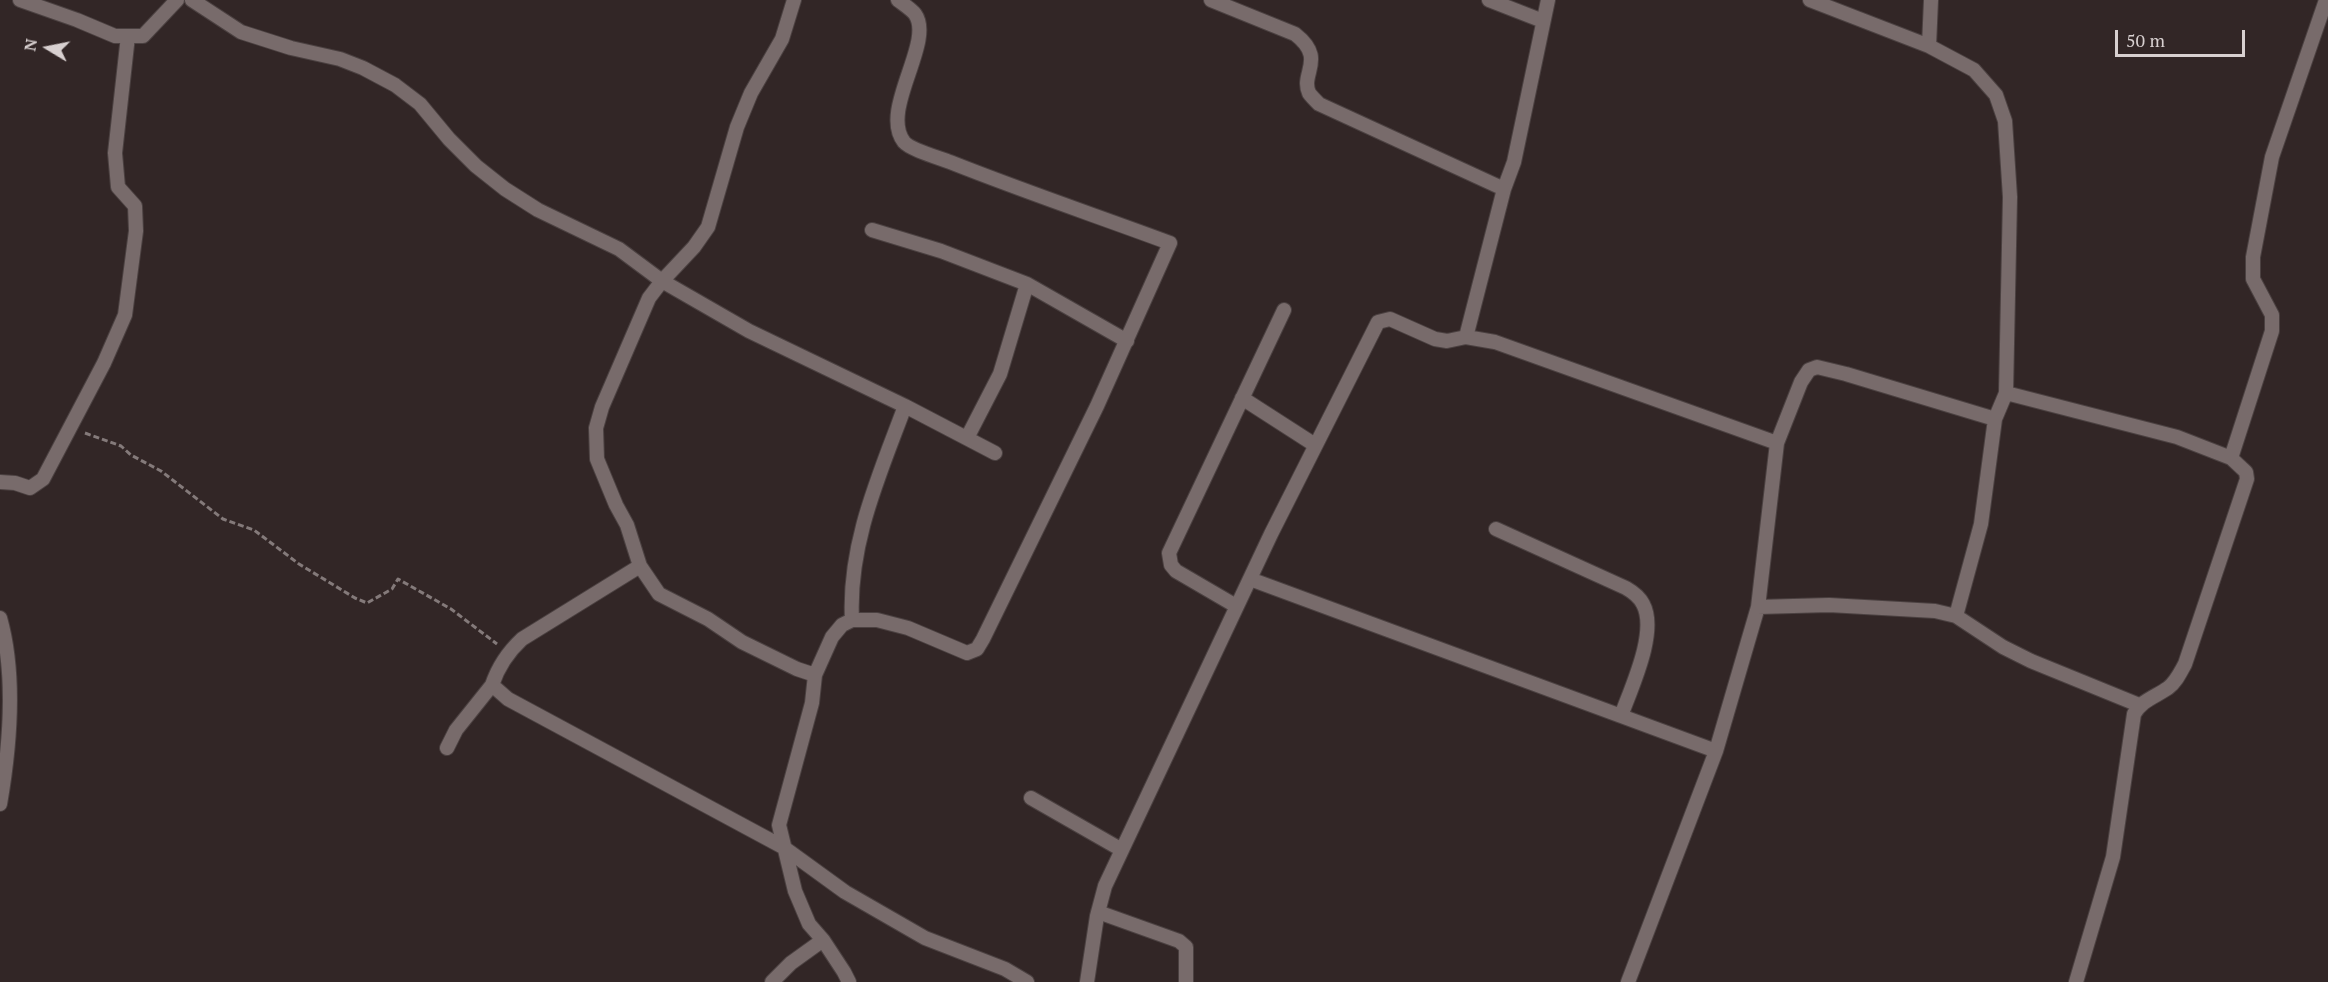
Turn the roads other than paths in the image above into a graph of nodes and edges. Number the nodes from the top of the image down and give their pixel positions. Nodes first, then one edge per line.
1 (20, 0) edge
2 (177, 0) edge
3 (192, 0) edge
4 (794, 0) edge
5 (897, 0) edge
6 (1211, 0) edge
7 (1489, 0) edge
8 (1548, 0) edge
9 (1810, 0) edge
10 (1931, 0) edge
11 (2326, 0) edge
12 (1543, 21) junction
13 (128, 36) junction
14 (1929, 46) junction
15 (1504, 189) junction
16 (872, 230) dead end
17 (662, 281) junction
18 (1027, 284) junction
19 (1284, 310) dead end
20 (1466, 337) junction
21 (1127, 341) junction
22 (2006, 393) junction
23 (1242, 398) junction
24 (905, 406) junction
25 (1995, 419) junction
26 (967, 438) junction
27 (1777, 444) junction
28 (1315, 445) junction
29 (996, 453) dead end
30 (2231, 458) junction
31 (0, 482) edge
32 (1496, 529) dead end
33 (640, 566) junction
34 (1250, 579) junction
35 (1236, 606) junction
36 (1758, 607) junction
37 (1956, 616) junction
38 (0, 618) edge
39 (852, 620) junction
40 (815, 675) junction
41 (492, 685) junction
42 (2139, 705) junction
43 (1621, 716) junction
44 (447, 748) dead end
45 (1716, 751) junction
46 (1031, 798) dead end
47 (0, 804) edge
48 (783, 846) junction
49 (1122, 850) junction
50 (1098, 912) junction
51 (823, 940) junction
52 (772, 982) edge
53 (849, 982) edge
54 (1027, 982) edge
55 (1087, 982) edge
56 (1186, 982) edge
57 (1628, 982) edge
58 (2076, 982) edge

1 - 13 street
2 - 13 street
3 - 17 street
4 - 17 street
5 - 21 street
6 - 15 street
7 - 12 street
8 - 12 street
9 - 14 street
10 - 14 street
11 - 30 street
12 - 15 street
13 - 31 street
14 - 22 street
15 - 20 street
16 - 18 street
17 - 24 street
17 - 33 street
18 - 21 street
18 - 26 street
19 - 23 street
20 - 27 street
20 - 28 street
21 - 39 street
22 - 25 street
22 - 30 street
23 - 28 street
23 - 35 street
24 - 26 street
24 - 39 street
25 - 27 street
25 - 37 street
26 - 29 street
27 - 36 street
28 - 34 street
30 - 42 street
32 - 43 street
33 - 40 street
33 - 41 street
34 - 35 street
34 - 43 street
35 - 49 street
36 - 37 street
36 - 45 street
37 - 42 street
38 - 47 street
39 - 40 street
40 - 48 street
41 - 44 street
41 - 48 street
42 - 58 street
43 - 45 street
45 - 57 street
46 - 49 street
48 - 51 street
48 - 54 street
49 - 50 street
50 - 55 street
50 - 56 street
51 - 52 street
51 - 53 street

